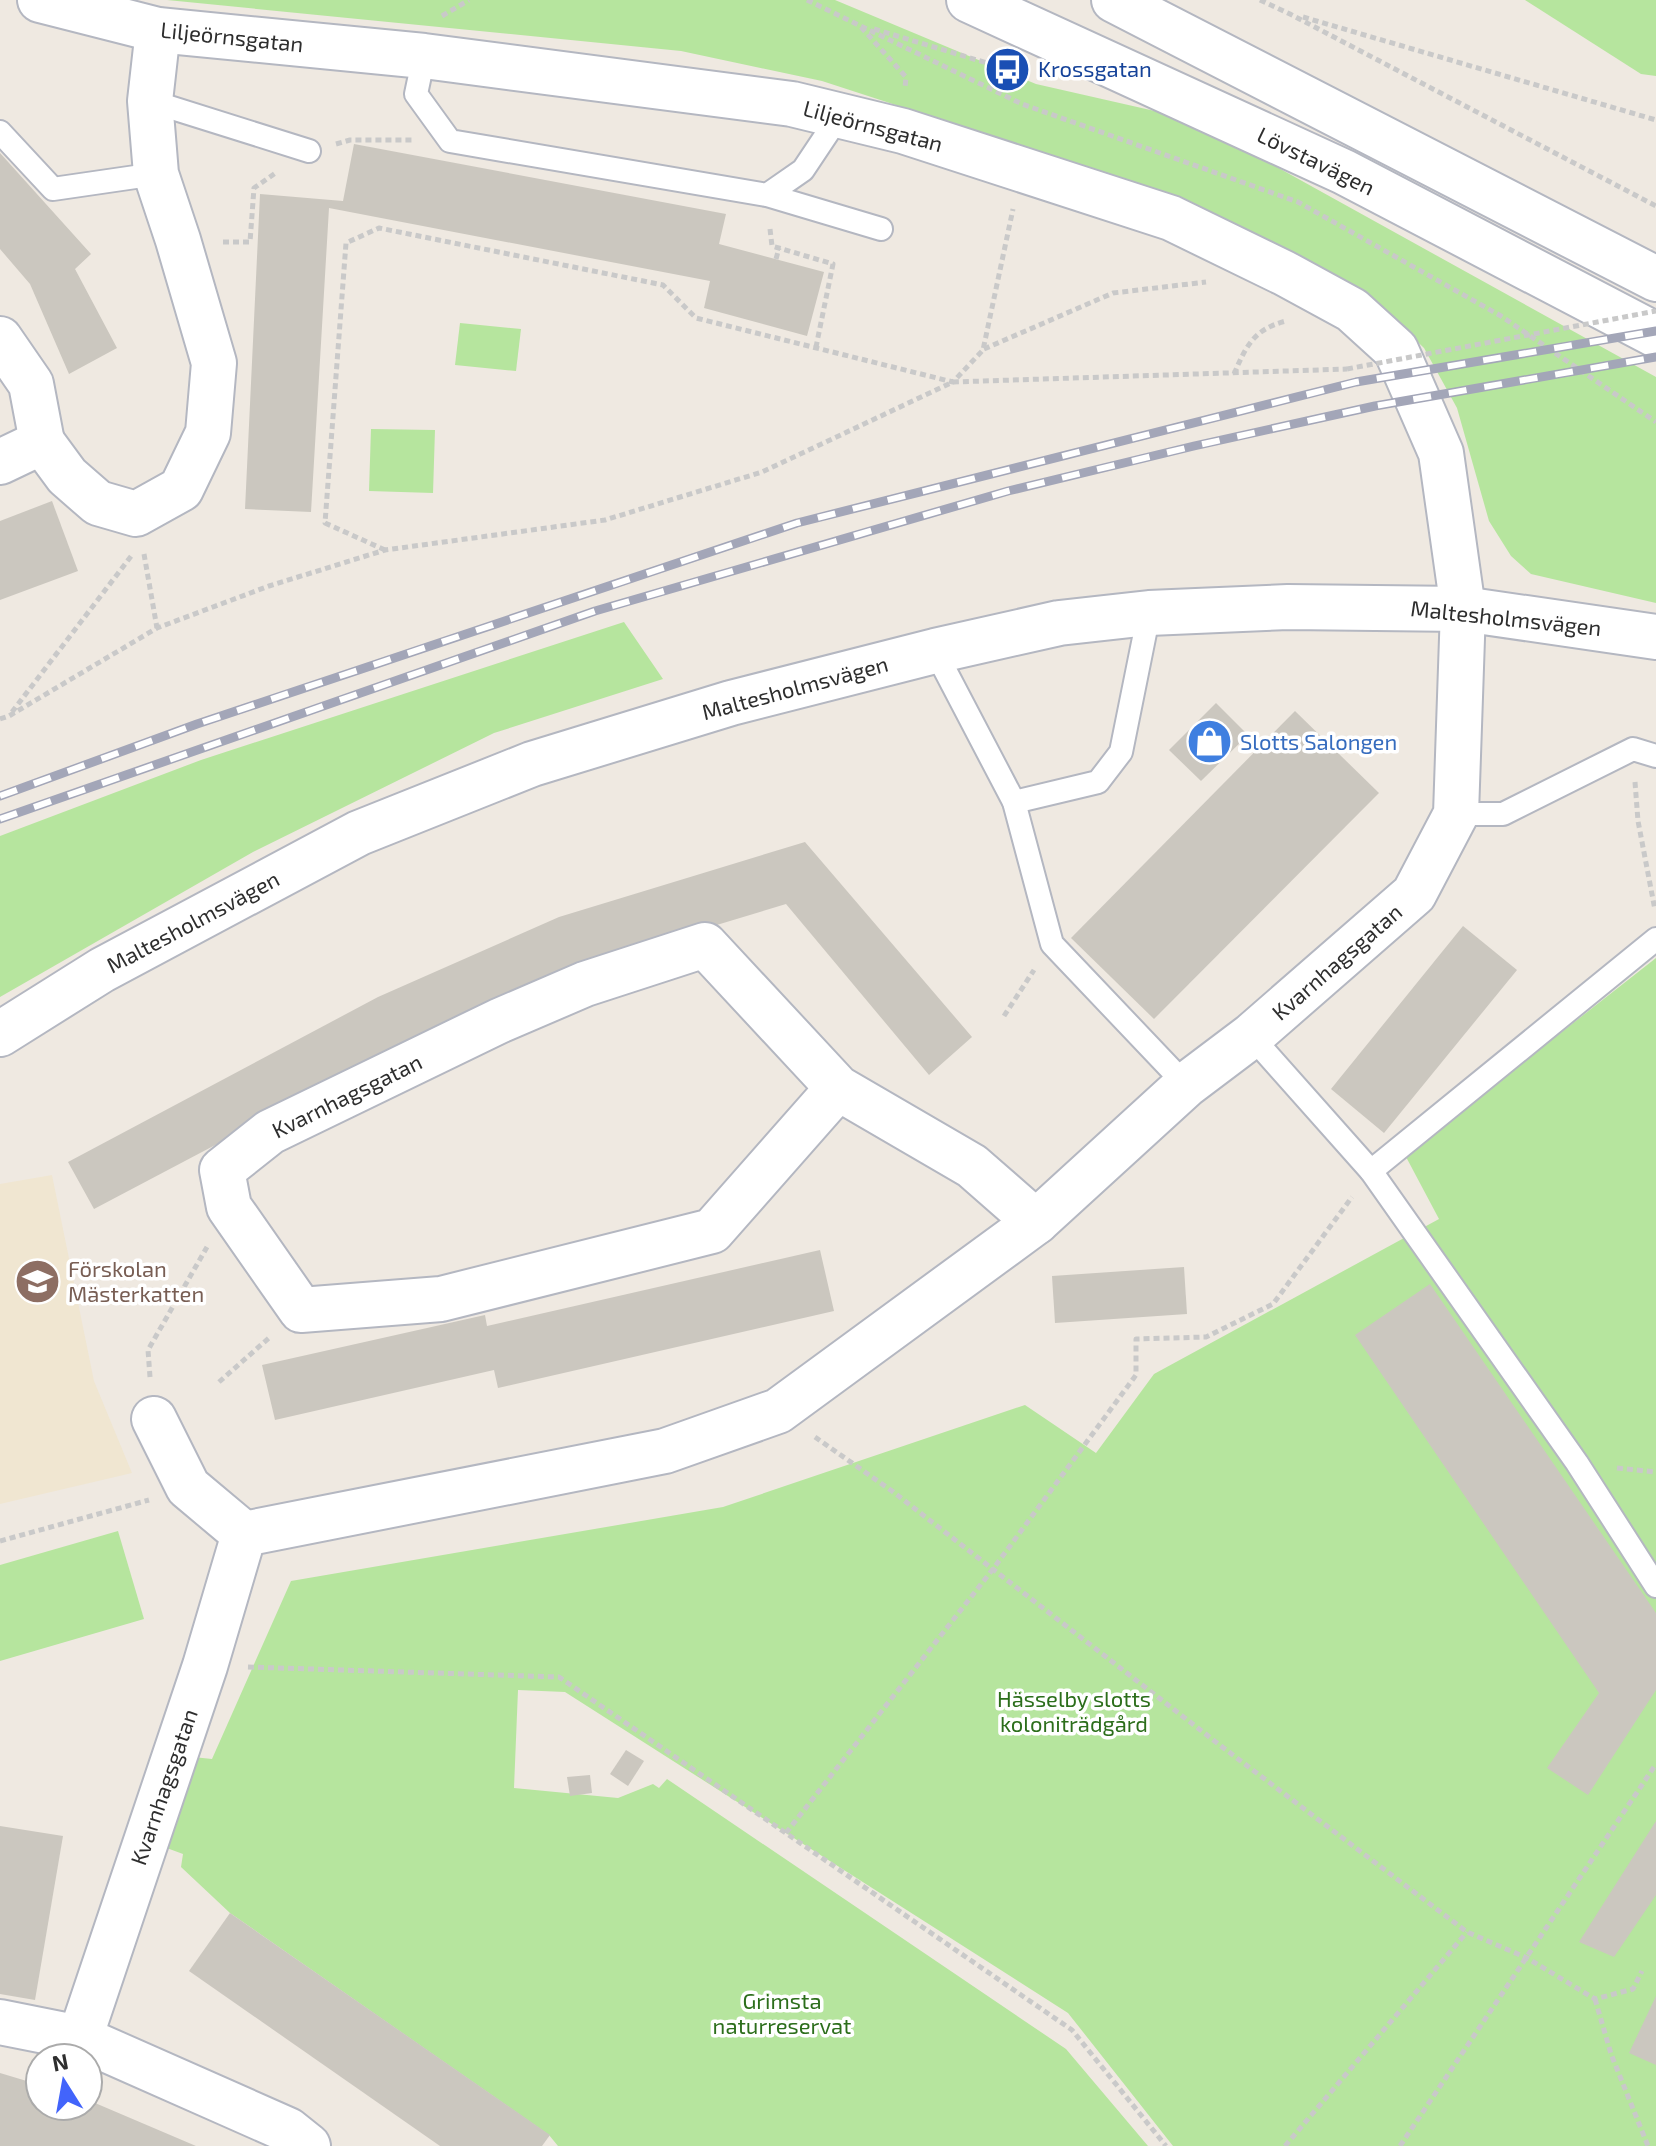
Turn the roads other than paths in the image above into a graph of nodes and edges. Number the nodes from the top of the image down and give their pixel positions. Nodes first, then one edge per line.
1 (40, 0) edge
2 (969, 0) edge
3 (1114, 0) edge
4 (158, 30) junction
5 (424, 56) junction
6 (150, 101) junction
7 (839, 116) junction
8 (0, 132) edge
9 (309, 151) dead end
10 (156, 174) junction
11 (767, 195) junction
12 (881, 229) dead end
13 (1656, 279) edge
14 (1656, 335) edge
15 (0, 339) edge
16 (14, 450) edge
17 (1463, 609) junction
18 (1149, 613) junction
19 (1656, 637) edge
20 (935, 651) junction
21 (1656, 756) edge
22 (1014, 802) junction
23 (1456, 814) junction
24 (1656, 939) edge
25 (0, 1034) edge
26 (1251, 1036) junction
27 (1186, 1085) junction
28 (838, 1088) junction
29 (1371, 1171) junction
30 (1036, 1222) junction
31 (154, 1419) road end
32 (244, 1534) junction
33 (1656, 1586) edge
34 (0, 2022) edge
35 (80, 2038) junction
36 (308, 2146) edge

1 - 4 street, Liljeörnsgatan
2 - 14 street, Lövstavägen
3 - 13 street
4 - 5 street, Liljeörnsgatan
4 - 6 street
5 - 7 street, Liljeörnsgatan
5 - 11 lane
6 - 9 lane
6 - 10 street
7 - 11 lane
7 - 17 street, Liljeörnsgatan
8 - 10 lane
10 - 16 street
11 - 12 lane
15 - 16 street
17 - 18 street, Maltesholmsvägen
17 - 19 street, Maltesholmsvägen
17 - 23 street, Kvarnhagsgatan
18 - 20 street, Maltesholmsvägen
18 - 22 lane
20 - 22 lane
20 - 25 street, Maltesholmsvägen
21 - 23 lane
22 - 27 lane
23 - 26 street, Kvarnhagsgatan
24 - 29 lane
26 - 27 street, Kvarnhagsgatan
26 - 29 lane
27 - 30 street, Kvarnhagsgatan
28 - 28 street, Kvarnhagsgatan
28 - 30 street, Kvarnhagsgatan
29 - 33 lane
30 - 32 street, Kvarnhagsgatan
31 - 32 street
32 - 35 street, Kvarnhagsgatan
34 - 35 street
35 - 36 street

